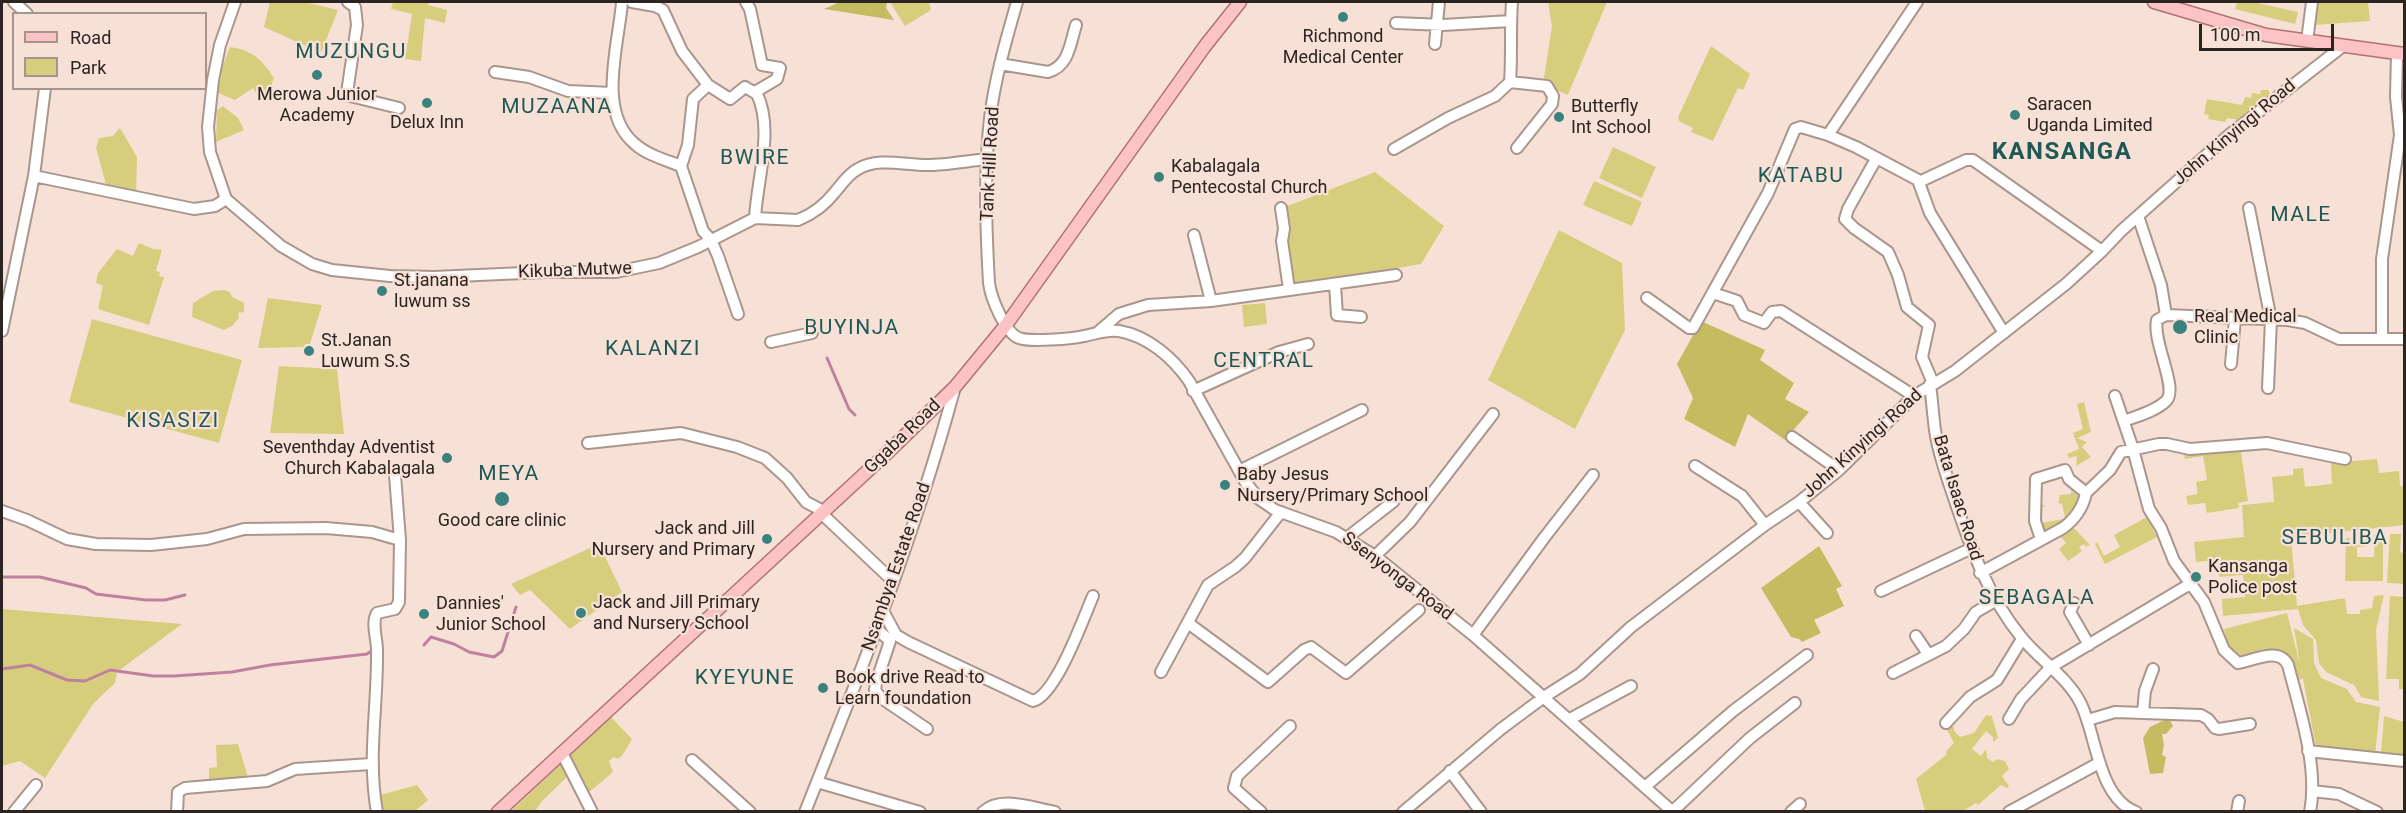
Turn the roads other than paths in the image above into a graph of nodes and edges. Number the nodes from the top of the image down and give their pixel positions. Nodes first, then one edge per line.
1 (235, 2) edge
2 (348, 2) edge
3 (622, 2) edge
4 (632, 2) edge
5 (746, 2) edge
6 (1017, 2) edge
7 (1240, 2) edge
8 (1439, 2) edge
9 (1512, 2) edge
10 (1917, 2) edge
11 (2154, 2) edge
12 (2312, 2) edge
13 (1511, 21) junction
14 (1396, 23) dead end
15 (1076, 25) dead end
16 (1437, 25) junction
17 (2307, 41) junction
18 (1435, 44) dead end
19 (2343, 45) junction
20 (2401, 53) edge
21 (1000, 64) junction
22 (495, 72) dead end
23 (1510, 82) junction
24 (708, 85) junction
25 (45, 90) edge
26 (755, 92) junction
27 (612, 93) junction
28 (399, 108) dead end
29 (1828, 135) junction
30 (2402, 136) edge
31 (1517, 148) dead end
32 (1394, 149) dead end
33 (987, 159) junction
34 (1876, 159) junction
35 (681, 166) junction
36 (34, 176) junction
37 (1920, 182) junction
38 (226, 198) junction
39 (1281, 208) dead end
40 (2249, 208) dead end
41 (2138, 216) junction
42 (754, 218) junction
43 (1194, 235) dead end
44 (711, 240) junction
45 (2102, 251) junction
46 (1396, 275) dead end
47 (7, 276) edge
48 (1335, 285) junction
49 (1288, 289) junction
50 (1713, 292) junction
51 (1647, 298) dead end
52 (1211, 301) junction
53 (738, 314) dead end
54 (2166, 315) junction
55 (1361, 317) dead end
56 (2235, 319) junction
57 (2271, 320) junction
58 (1006, 325) junction
59 (2, 331) edge
60 (1098, 332) junction
61 (812, 333) dead end
62 (2004, 333) junction
63 (2382, 339) junction
64 (2404, 339) edge
65 (771, 342) dead end
66 (1308, 345) dead end
67 (2231, 364) dead end
68 (1932, 384) junction
69 (955, 387) junction
70 (2268, 388) dead end
71 (1193, 391) junction
72 (1914, 396) junction
73 (2115, 396) dead end
74 (1362, 410) dead end
75 (1493, 414) dead end
76 (2124, 421) junction
77 (1792, 437) dead end
78 (588, 443) dead end
79 (2133, 449) junction
80 (2345, 459) dead end
81 (1695, 466) dead end
82 (1839, 470) junction
83 (1239, 471) junction
84 (395, 475) dead end
85 (1593, 475) dead end
86 (2086, 493) junction
87 (1394, 501) dead end
88 (1799, 502) junction
89 (2, 511) edge
90 (822, 512) junction
91 (1281, 512) junction
92 (1765, 525) junction
93 (1827, 533) dead end
94 (1348, 537) junction
95 (2041, 539) junction
96 (400, 540) junction
97 (1972, 548) junction
98 (1375, 556) junction
99 (1980, 573) junction
100 (893, 581) junction
101 (2190, 584) junction
102 (1881, 591) dead end
103 (1093, 596) dead end
104 (1997, 600) junction
105 (2074, 603) dead end
106 (1424, 606) junction
107 (883, 611) junction
108 (1188, 623) junction
109 (877, 629) junction
110 (1473, 634) junction
111 (1916, 636) dead end
112 (2022, 639) junction
113 (2089, 645) junction
114 (1928, 654) junction
115 (1807, 655) dead end
116 (2051, 667) junction
117 (2153, 669) dead end
118 (1161, 672) dead end
119 (1893, 673) dead end
120 (1631, 686) dead end
121 (1544, 697) junction
122 (1795, 703) dead end
123 (2143, 713) junction
124 (1570, 719) junction
125 (2009, 719) dead end
126 (2088, 720) junction
127 (1946, 723) dead end
128 (2250, 724) dead end
129 (1290, 726) dead end
130 (927, 729) dead end
131 (2308, 750) junction
132 (562, 753) junction
133 (692, 760) dead end
134 (2404, 761) edge
135 (2099, 763) junction
136 (371, 764) junction
137 (1450, 771) junction
138 (817, 782) junction
139 (36, 785) dead end
140 (1646, 786) junction
141 (2312, 791) junction
142 (2122, 808) edge
143 (1673, 811) edge
144 (14, 812) edge
145 (177, 812) edge
146 (377, 812) edge
147 (498, 812) edge
148 (592, 812) edge
149 (750, 812) edge
150 (805, 812) edge
151 (920, 812) edge
152 (983, 812) edge
153 (1054, 812) edge
154 (1261, 812) edge
155 (1403, 812) edge
156 (1481, 812) edge
157 (2008, 812) edge
158 (2136, 812) edge
159 (2310, 812) edge
160 (2377, 812) edge

1 - 38 street
2 - 28 street
3 - 27 street
4 - 24 street
5 - 26 street
6 - 21 street, Tank Hill Road
7 - 58 main road, Ggaba Road
8 - 16 street
9 - 13 street
10 - 29 street
11 - 17 main road
12 - 17 street
13 - 16 street
13 - 23 street
14 - 16 street
15 - 21 street
16 - 18 street
17 - 19 main road
19 - 20 main road
19 - 41 street, John Kinyingi Road
20 - 30 street
21 - 33 street, Tank Hill Road
22 - 27 street
23 - 31 street
23 - 32 street
24 - 26 street
24 - 35 street
25 - 36 street
26 - 42 street
27 - 35 street
29 - 34 street
29 - 50 street
30 - 63 street
33 - 42 street, Kikuba Mutwe
33 - 58 street, Tank Hill Road
34 - 37 street
34 - 68 street, Bata Isaac Road
35 - 44 street
36 - 38 street
36 - 47 street
37 - 45 street
37 - 62 street
38 - 44 street, Kikuba Mutwe
39 - 49 street
40 - 57 street
41 - 45 street, John Kinyingi Road
41 - 54 street
42 - 44 street, Kikuba Mutwe
43 - 52 street
44 - 53 street
45 - 62 street, John Kinyingi Road
46 - 48 street
47 - 59 street
48 - 49 street
48 - 55 street
49 - 52 street
50 - 51 street
50 - 72 street
52 - 60 street
54 - 56 street
54 - 76 street
56 - 57 street
56 - 67 street
57 - 63 street
57 - 70 street
58 - 60 street, Ssenyonga Road
58 - 69 main road, Ggaba Road
60 - 71 street, Ssenyonga Road
61 - 65 street
62 - 68 street, John Kinyingi Road
63 - 64 street
66 - 71 street
68 - 72 street, John Kinyingi Road
68 - 97 street, Bata Isaac Road
69 - 90 main road, Ggaba Road
69 - 100 street, Nsambya Estate Road
71 - 83 street, Ssenyonga Road
72 - 82 street, John Kinyingi Road
73 - 76 street
74 - 83 street
75 - 98 street
76 - 79 street
77 - 82 street
78 - 90 street
79 - 80 street
79 - 86 street
79 - 101 street
81 - 92 street
82 - 88 street, John Kinyingi Road
83 - 91 street, Ssenyonga Road
84 - 96 street
85 - 110 street
86 - 95 street
86 - 95 street
87 - 94 street
88 - 92 street, John Kinyingi Road
88 - 93 street
89 - 96 street
90 - 100 street
90 - 132 main road, Ggaba Road
91 - 94 street, Ssenyonga Road
91 - 108 street
92 - 121 street, John Kinyingi Road
94 - 98 street, Ssenyonga Road
95 - 99 street
96 - 136 street
97 - 99 street, Bata Isaac Road
97 - 102 street
98 - 106 street, Ssenyonga Road
99 - 104 street, Bata Isaac Road
100 - 107 street, Nsambya Estate Road
101 - 113 street
101 - 131 street
103 - 107 street
104 - 112 street, Bata Isaac Road
104 - 114 street
105 - 113 street
106 - 108 street
106 - 110 street, Ssenyonga Road
107 - 109 street, Nsambya Estate Road
108 - 118 street
109 - 130 street
109 - 138 street, Nsambya Estate Road
110 - 121 street, Ssenyonga Road
111 - 114 street
112 - 116 street, Bata Isaac Road
112 - 127 street
113 - 116 street
114 - 119 street
115 - 140 street
116 - 125 street
116 - 126 street, Bata Isaac Road
117 - 123 street
120 - 124 street
121 - 124 street, Ssenyonga Road
121 - 137 street, John Kinyingi Road
122 - 143 street
123 - 126 street
123 - 128 street
124 - 140 street, Ssenyonga Road
126 - 135 street, Bata Isaac Road
129 - 154 street
131 - 134 street
131 - 141 street
132 - 147 main road, Ggaba Road
132 - 148 street
133 - 149 street
135 - 142 street, Bata Isaac Road
135 - 157 street
136 - 145 street
136 - 146 street
137 - 155 street, John Kinyingi Road
137 - 156 street
138 - 150 street, Nsambya Estate Road
138 - 151 street
139 - 144 street
140 - 143 street, Ssenyonga Road
141 - 159 street
141 - 160 street
142 - 158 street, Bata Isaac Road
152 - 153 street

